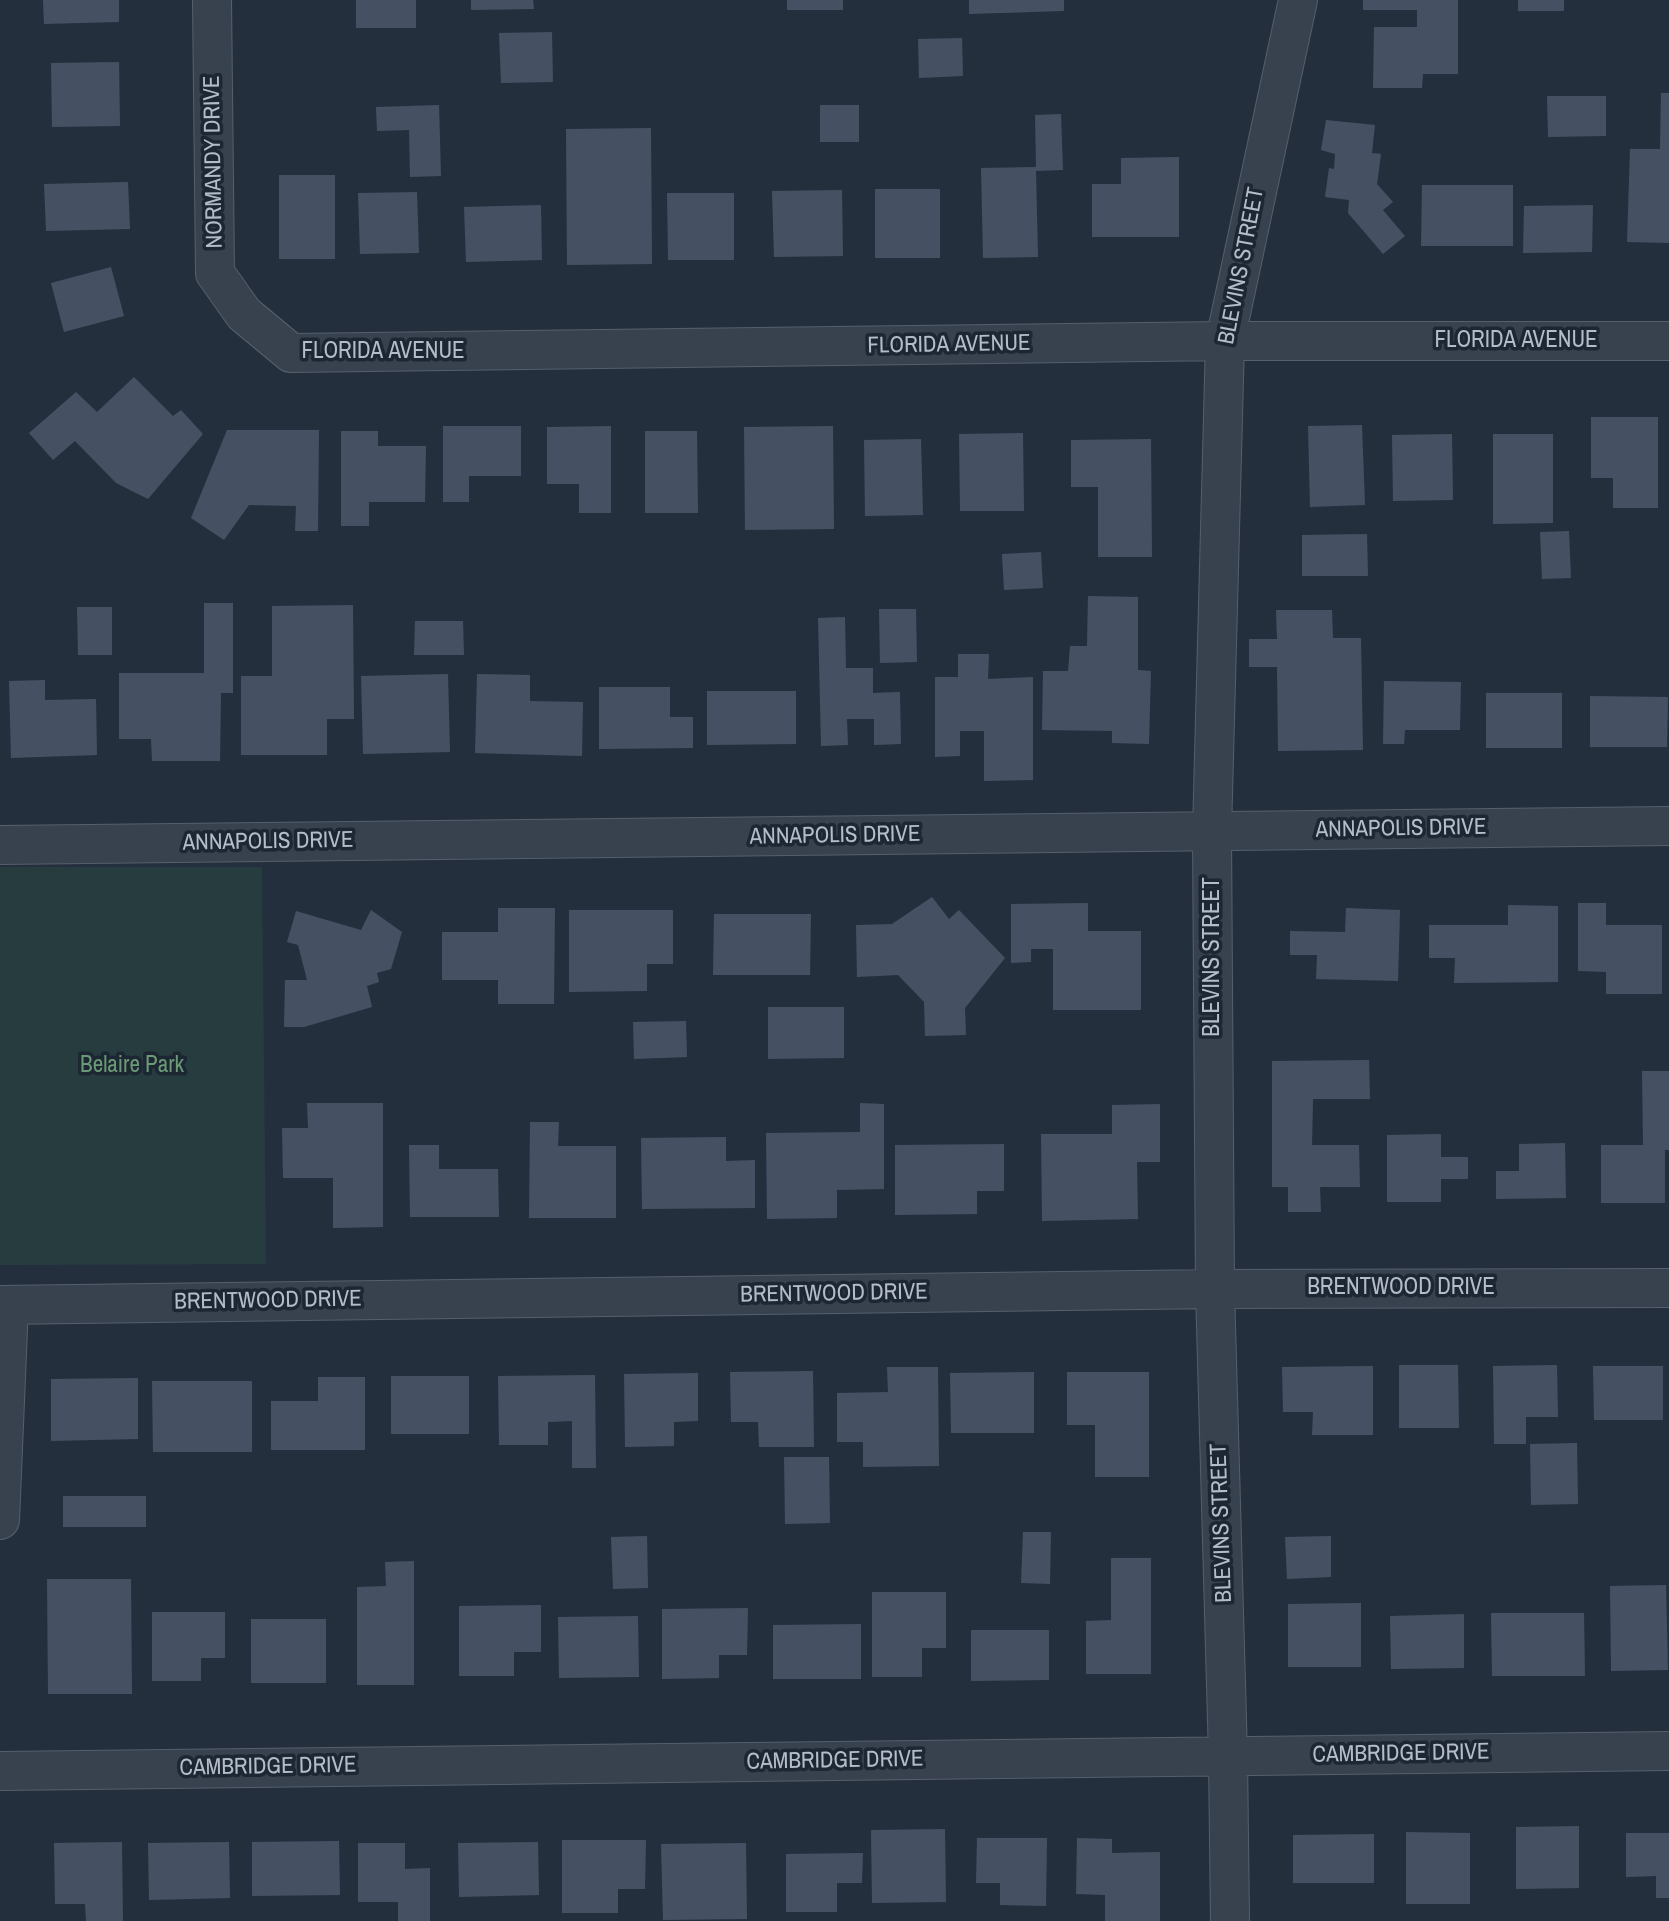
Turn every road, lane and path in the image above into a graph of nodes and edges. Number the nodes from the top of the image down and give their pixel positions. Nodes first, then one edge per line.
1 (212, 0) edge
2 (1298, 0) edge
3 (244, 314) joint
4 (1225, 341) junction
5 (1669, 341) edge
6 (1669, 826) edge
7 (1212, 832) junction
8 (0, 845) edge
9 (1669, 1288) edge
10 (1215, 1289) junction
11 (4, 1305) edge
12 (0, 1520) edge
13 (1669, 1751) edge
14 (1228, 1756) junction
15 (0, 1771) edge
16 (1230, 1921) edge

1 - 3 street, NORMANDY DRIVE
2 - 4 street, BLEVINS STREET
3 - 4 street, FLORIDA AVENUE
4 - 5 street, FLORIDA AVENUE
4 - 7 street, BLEVINS STREET
6 - 7 street, ANNAPOLIS DRIVE
7 - 8 street, ANNAPOLIS DRIVE
7 - 10 street, BLEVINS STREET
9 - 10 street, BRENTWOOD DRIVE
10 - 11 street, BRENTWOOD DRIVE
10 - 14 street, BLEVINS STREET
11 - 12 street
13 - 14 street, CAMBRIDGE DRIVE
14 - 15 street, CAMBRIDGE DRIVE
14 - 16 street, BLEVINS STREET

